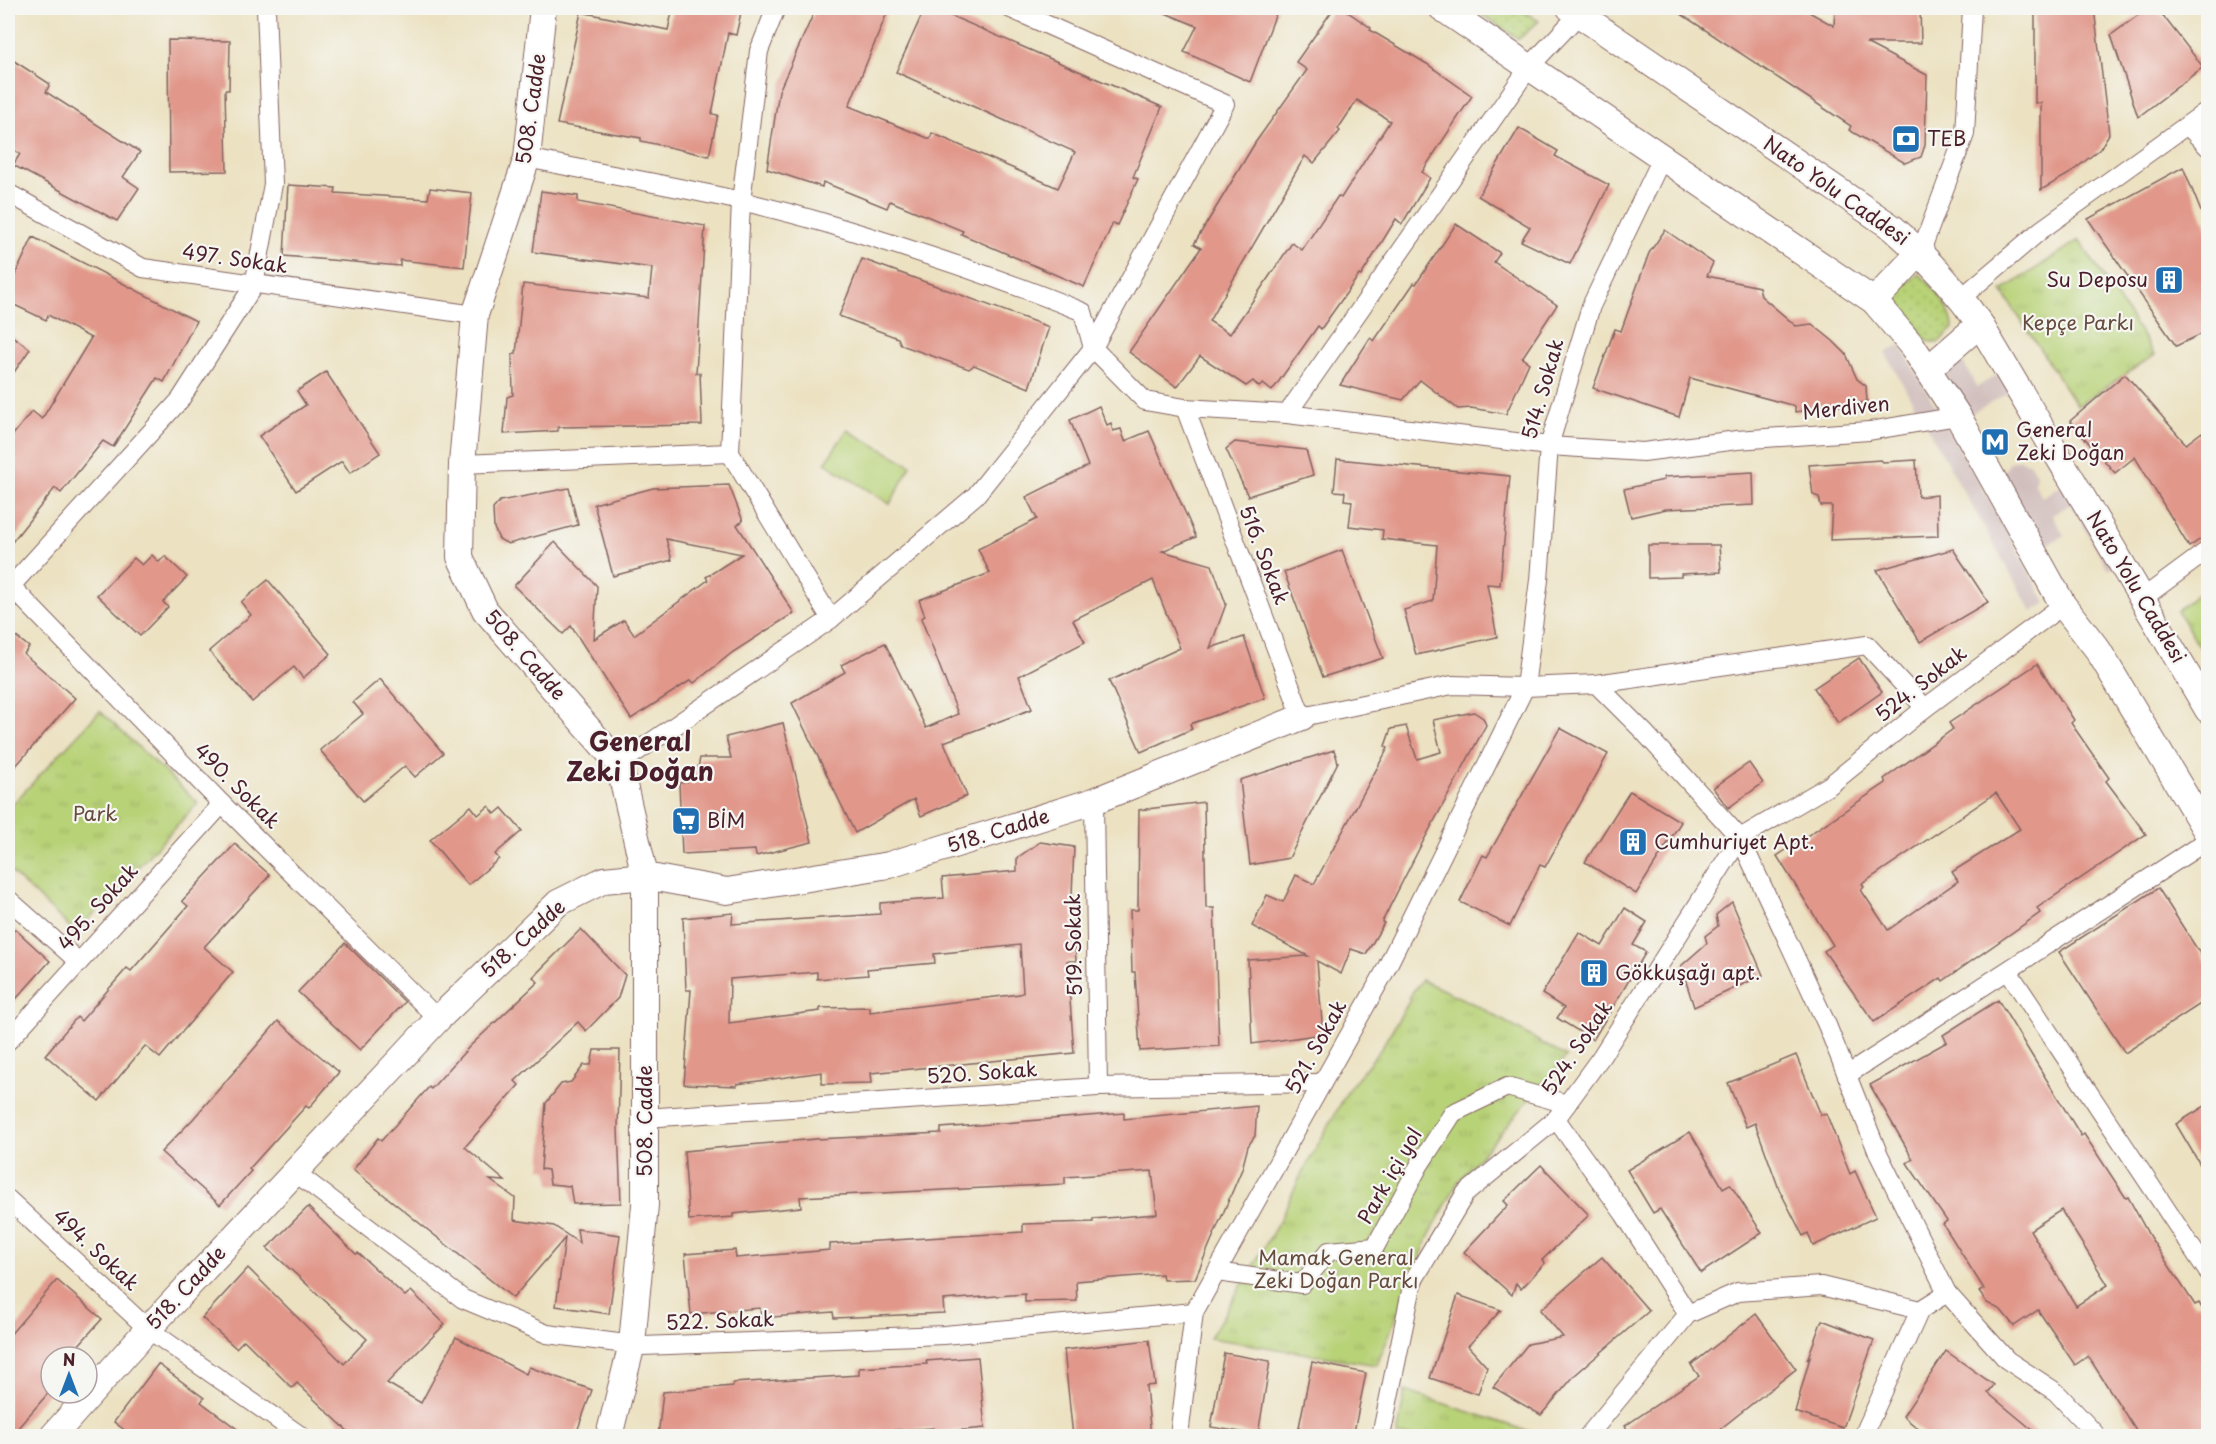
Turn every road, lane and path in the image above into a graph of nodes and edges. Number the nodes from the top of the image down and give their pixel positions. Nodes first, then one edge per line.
1 (266, 8) edge
2 (543, 8) edge
3 (776, 8) edge
4 (1009, 8) edge
5 (1442, 8) edge
6 (1972, 8) edge
7 (1578, 10) edge
8 (1530, 66) junction
9 (2208, 110) edge
10 (2188, 126) junction
11 (2208, 147) edge
12 (1663, 156) junction
13 (527, 158) junction
14 (8, 195) edge
15 (741, 202) junction
16 (1921, 252) junction
17 (254, 285) junction
18 (1961, 298) junction
19 (1874, 301) junction
20 (475, 315) junction
21 (1980, 324) junction
22 (1093, 348) junction
23 (1928, 369) junction
24 (1185, 408) junction
25 (1287, 414) junction
26 (1958, 416) junction
27 (1549, 446) junction
28 (730, 453) junction
29 (462, 464) junction
30 (2208, 550) edge
31 (9, 584) edge
32 (2143, 598) junction
33 (2063, 605) junction
34 (831, 618) junction
35 (1596, 684) junction
36 (1525, 687) junction
37 (1925, 708) junction
38 (2208, 710) edge
39 (1302, 717) junction
40 (619, 764) junction
41 (1094, 801) junction
42 (222, 804) junction
43 (2208, 834) edge
44 (1740, 838) junction
45 (2208, 840) edge
46 (645, 876) junction
47 (8, 899) edge
48 (79, 962) junction
49 (2008, 970) junction
50 (438, 1019) junction
51 (8, 1041) edge
52 (1847, 1075) junction
53 (1322, 1083) junction
54 (1098, 1087) junction
55 (1567, 1104) junction
56 (645, 1119) junction
57 (1556, 1119) junction
58 (296, 1173) junction
59 (8, 1199) edge
60 (1217, 1272) junction
61 (2208, 1272) edge
62 (1947, 1293) junction
63 (1920, 1310) junction
64 (1194, 1312) junction
65 (1688, 1314) junction
66 (148, 1329) junction
67 (632, 1344) junction
68 (53, 1437) edge
69 (301, 1437) edge
70 (609, 1437) edge
71 (1179, 1437) edge
72 (1381, 1437) edge
73 (1588, 1437) edge
74 (1863, 1437) edge
75 (2097, 1437) edge

1 - 17 street
2 - 13 street, 508. Cadde
3 - 15 street
4 - 22 street
5 - 8 street
6 - 16 street
7 - 8 street
7 - 16 street, Nato Yolu Caddesi
8 - 12 street
8 - 25 street
9 - 10 street
10 - 11 street
10 - 18 street
12 - 19 street
12 - 27 street, 514. Sokak
13 - 15 street
13 - 20 street, 508. Cadde
14 - 17 street, 497. Sokak
15 - 22 street
15 - 28 street
16 - 18 street, Nato Yolu Caddesi
16 - 19 street
17 - 20 street, 497. Sokak
17 - 31 street
18 - 21 street, Nato Yolu Caddesi
19 - 23 street
20 - 29 street, 508. Cadde
21 - 23 street
21 - 32 street, Nato Yolu Caddesi
22 - 24 street, Merdiven
22 - 34 street
23 - 26 street
24 - 25 street, Merdiven
24 - 39 street, 516. Sokak
25 - 27 street, Merdiven
26 - 27 street, Merdiven
26 - 33 street
27 - 36 street, 514. Sokak
28 - 29 street
28 - 34 street
29 - 40 street, 508. Cadde
30 - 32 street
31 - 42 street, 490. Sokak
32 - 38 street, Nato Yolu Caddesi
33 - 37 street, 524. Sokak
33 - 43 street
34 - 40 street
35 - 36 street
35 - 37 street
35 - 44 street
36 - 39 street
36 - 53 street, 521. Sokak
37 - 44 street, 524. Sokak
39 - 41 street, 518. Cadde
40 - 46 street, 508. Cadde
41 - 46 street, 518. Cadde
41 - 54 street, 519. Sokak
42 - 48 street, 495. Sokak
42 - 50 street, 490. Sokak
44 - 52 street
44 - 55 street, 524. Sokak
45 - 49 street
46 - 50 street, 518. Cadde
46 - 56 street, 508. Cadde
47 - 48 street
48 - 51 street, 495. Sokak
49 - 52 street
49 - 61 street
50 - 58 street, 518. Cadde
52 - 62 street
53 - 54 street, 520. Sokak
53 - 60 street, 521. Sokak
54 - 56 street, 520. Sokak
55 - 57 street, 524. Sokak
55 - 60 street, Park içi yol
56 - 67 street, 508. Cadde
57 - 65 street
57 - 72 street, 524. Sokak
58 - 66 street, 518. Cadde
58 - 67 street, 522. Sokak
59 - 66 street, 494. Sokak
60 - 64 street, 521. Sokak
62 - 63 street
62 - 75 street
63 - 65 street
63 - 74 street
64 - 67 street, 522. Sokak
64 - 71 street, 521. Sokak
65 - 73 street
66 - 68 street, 518. Cadde
66 - 69 street, 494. Sokak
67 - 70 street, 508. Cadde

